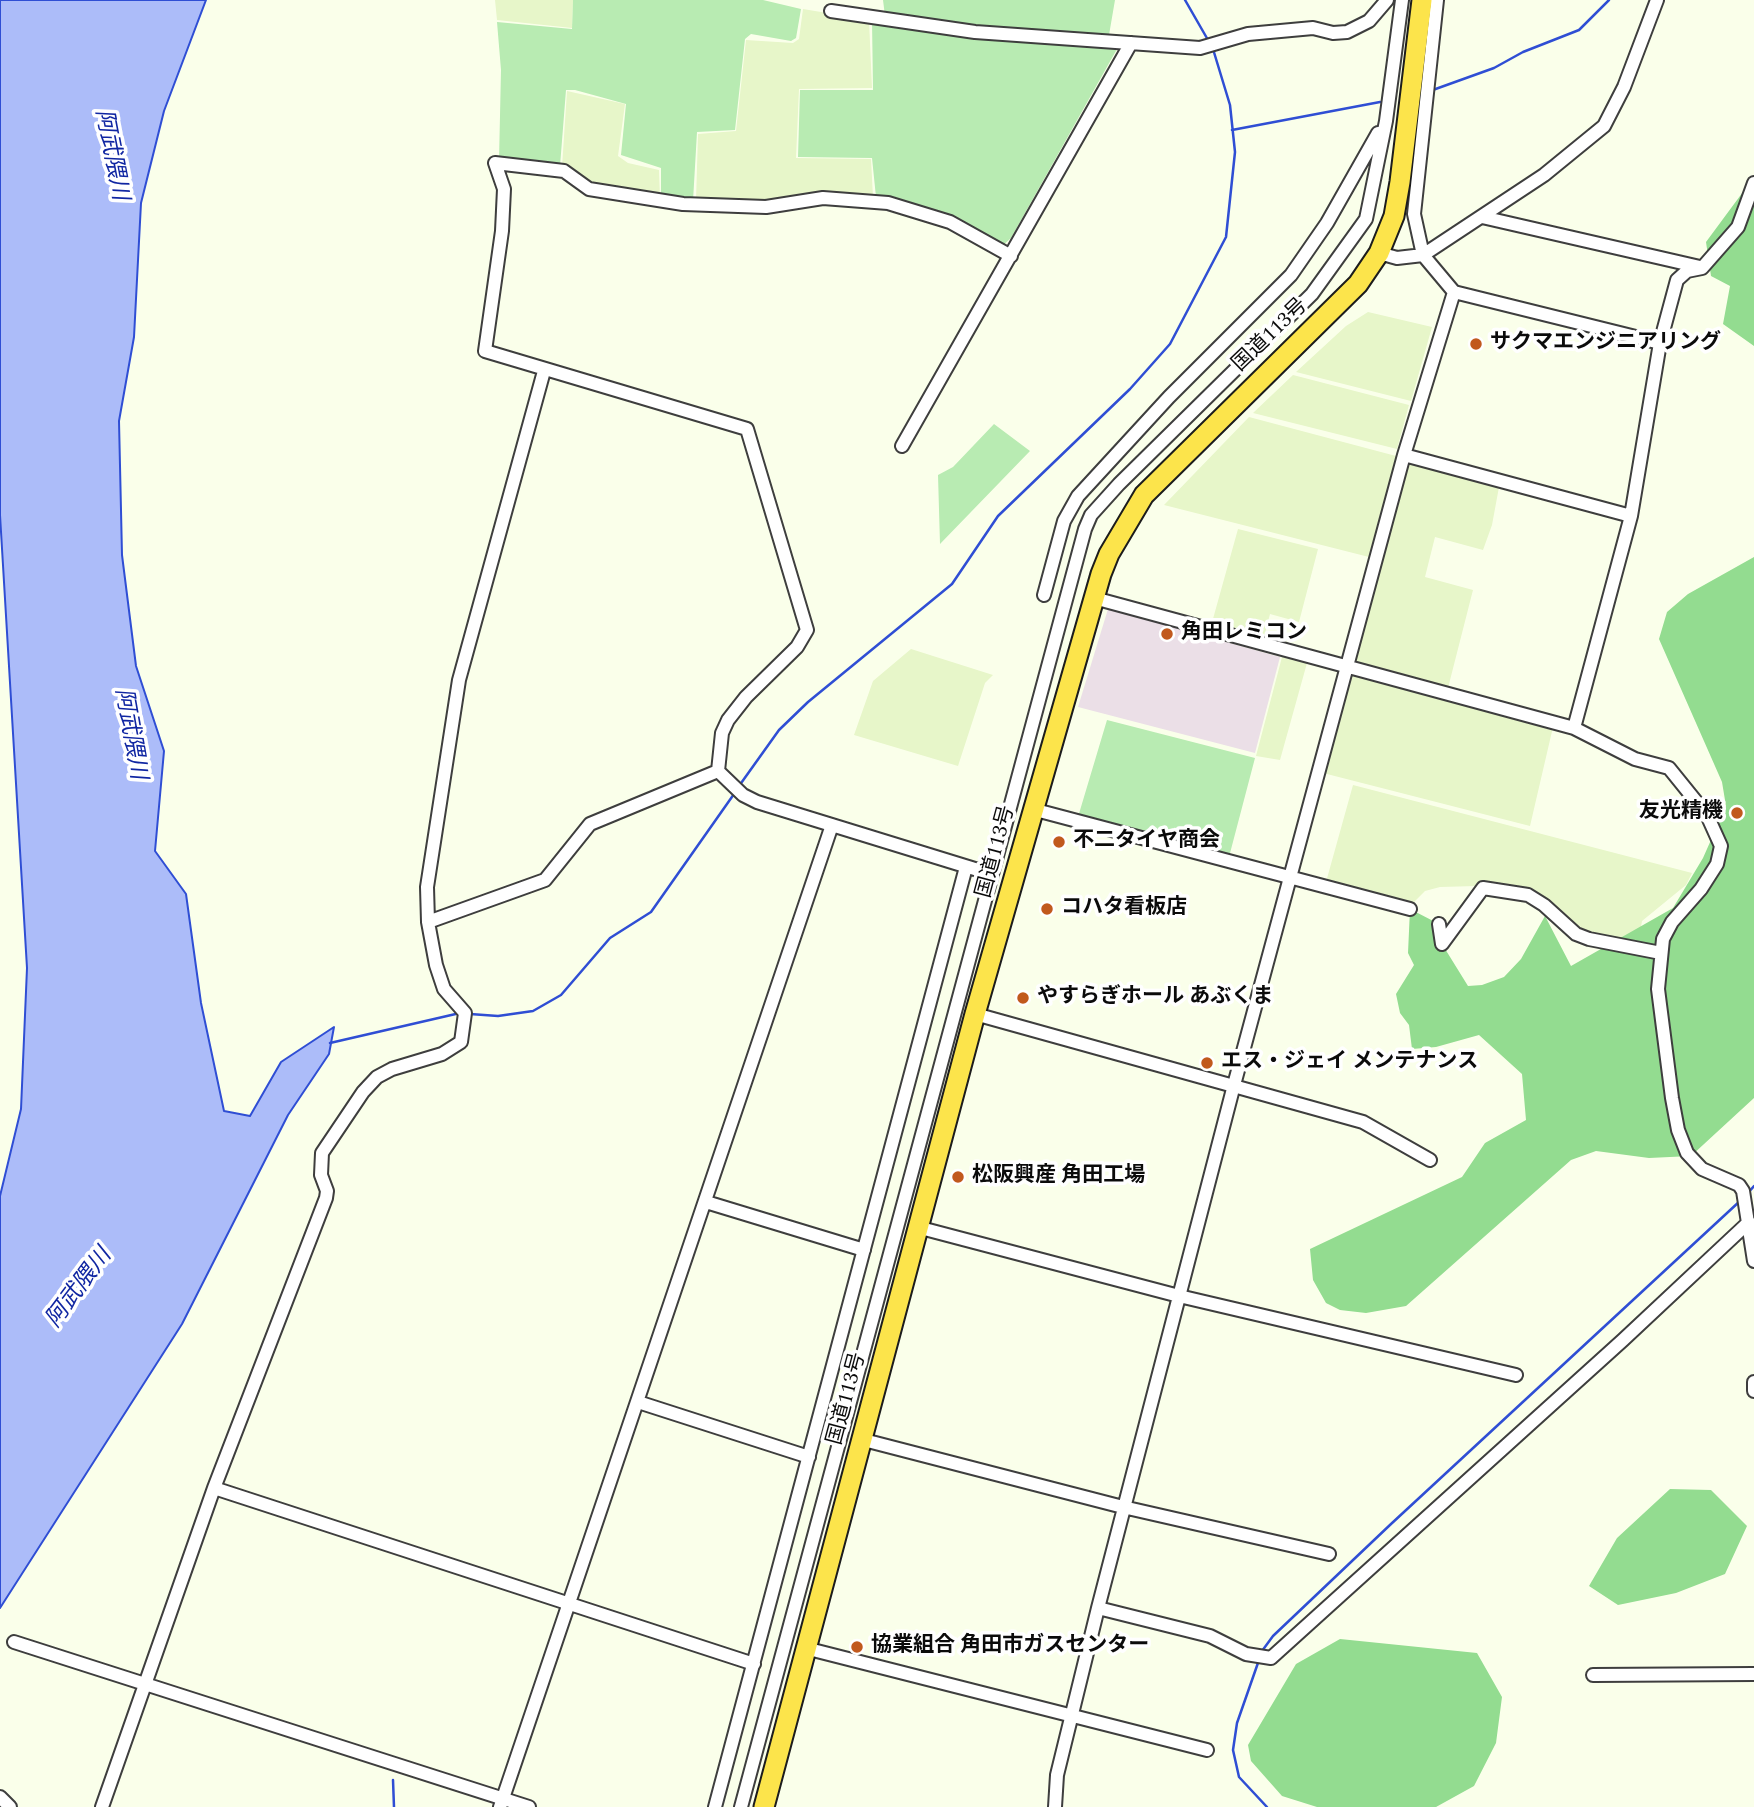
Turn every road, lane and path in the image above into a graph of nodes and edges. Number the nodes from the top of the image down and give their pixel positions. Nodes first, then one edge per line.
1 (1387, 0) edge
2 (1402, 0) edge
3 (1437, 0) edge
4 (1657, 0) edge
5 (1418, 4) edge
6 (831, 11) dead end
7 (1131, 43) junction
8 (1385, 121) junction
9 (1754, 183) edge
10 (1482, 217) junction
11 (1379, 253) junction
12 (1423, 255) junction
13 (1011, 256) junction
14 (1702, 268) junction
15 (1454, 292) junction
16 (1660, 342) junction
17 (544, 371) junction
18 (902, 446) dead end
19 (1404, 455) junction
20 (1631, 516) junction
21 (1044, 595) dead end
22 (1094, 598) junction
23 (1345, 667) junction
24 (1574, 728) junction
25 (719, 771) junction
26 (1032, 809) junction
27 (831, 825) junction
28 (966, 867) junction
29 (992, 874) junction
30 (1289, 877) junction
31 (1410, 909) dead end
32 (428, 922) junction
33 (1439, 924) dead end
34 (1661, 953) junction
35 (975, 1014) junction
36 (1234, 1085) junction
37 (1430, 1160) dead end
38 (706, 1202) junction
39 (1751, 1220) edge
40 (917, 1227) junction
41 (864, 1250) junction
42 (1754, 1261) edge
43 (1179, 1296) junction
44 (1516, 1375) dead end
45 (1754, 1382) edge
46 (1754, 1391) edge
47 (638, 1402) junction
48 (860, 1439) junction
49 (809, 1457) junction
50 (214, 1488) junction
51 (1123, 1507) junction
52 (1329, 1555) dead end
53 (569, 1604) junction
54 (1098, 1608) junction
55 (14, 1642) dead end
56 (805, 1648) junction
57 (754, 1664) junction
58 (1754, 1674) edge
59 (1593, 1675) dead end
60 (146, 1683) junction
61 (1073, 1714) junction
62 (1207, 1750) dead end
63 (501, 1803) edge
64 (716, 1806) edge
65 (102, 1807) edge
66 (529, 1807) edge
67 (741, 1807) edge
68 (764, 1807) edge
69 (1055, 1807) edge

1 - 7 street
2 - 8 street
3 - 12 street
4 - 10 street
5 - 11 highway, 国道113号
6 - 7 street
7 - 13 street
8 - 21 street
8 - 29 street
9 - 14 street
10 - 12 street
10 - 14 street
11 - 12 street
11 - 22 highway, 国道113号
12 - 15 street
13 - 17 street
13 - 18 street
14 - 16 street
15 - 16 street
15 - 19 street
16 - 20 street
17 - 25 street
17 - 32 street
19 - 20 street
19 - 23 street
20 - 24 street
22 - 23 street
22 - 26 highway, 国道113号
23 - 24 street
23 - 30 street
24 - 34 street
25 - 27 street
25 - 32 street
26 - 30 street
26 - 35 highway, 国道113号
27 - 28 street
27 - 38 street
28 - 29 street
28 - 41 street
29 - 67 street
30 - 31 street
30 - 36 street
32 - 50 street
33 - 34 street
34 - 39 street
35 - 36 street
35 - 40 highway, 国道113号
36 - 37 street
36 - 43 street
38 - 41 street
38 - 47 street
39 - 42 street
39 - 54 street
40 - 43 street
40 - 48 highway, 国道113号
41 - 49 street
43 - 44 street
43 - 51 street
45 - 46 street
47 - 49 street
47 - 53 street
48 - 51 street
48 - 56 highway, 国道113号
49 - 57 street
50 - 53 street
50 - 60 street
51 - 52 street
51 - 54 street
53 - 57 street
53 - 63 street
54 - 61 street
55 - 60 street
56 - 61 street
56 - 68 highway, 国道113号
57 - 64 street
58 - 59 street
60 - 63 street
60 - 65 street
61 - 62 street
61 - 69 street
63 - 66 street

